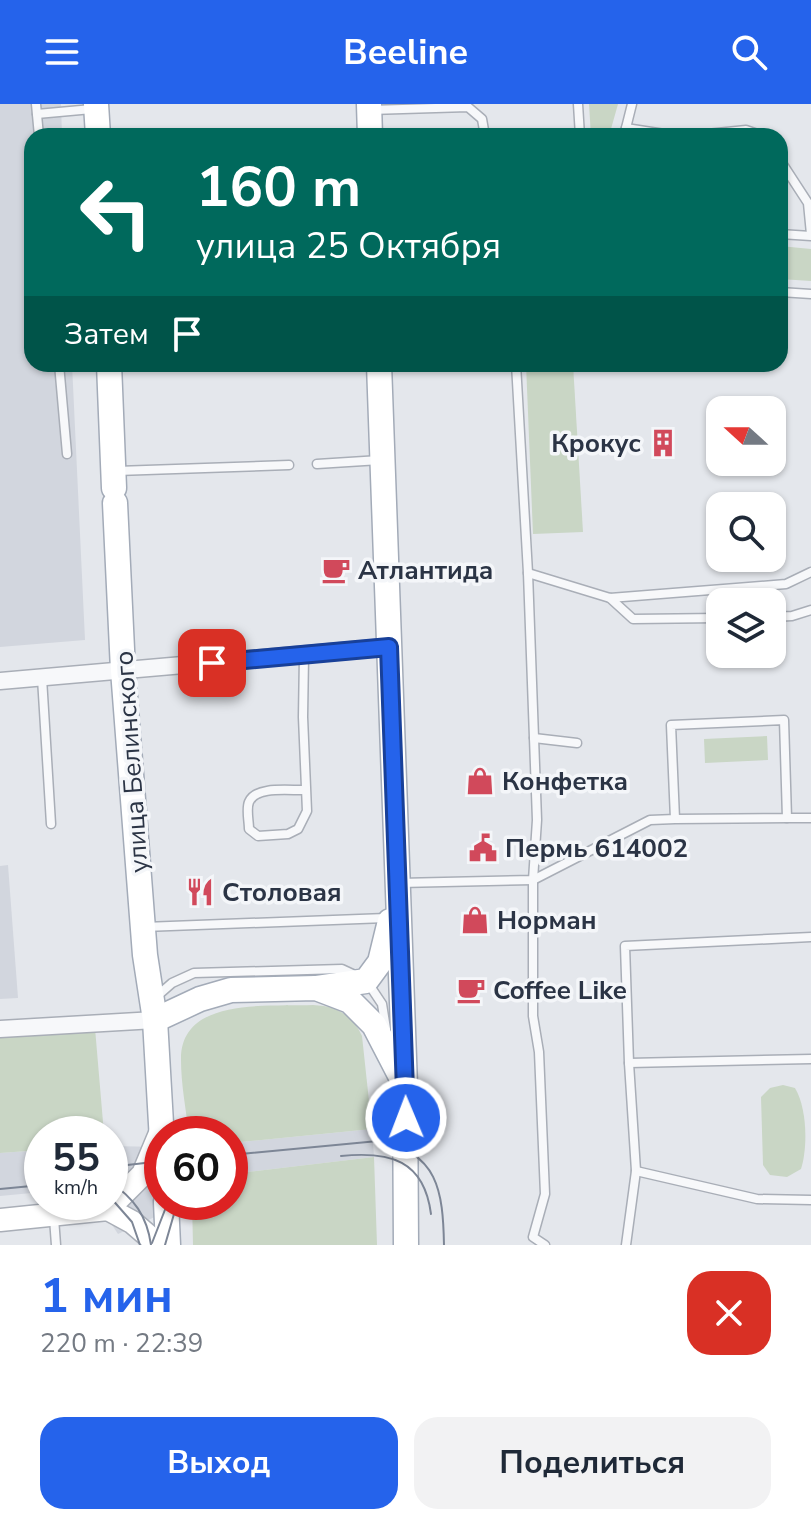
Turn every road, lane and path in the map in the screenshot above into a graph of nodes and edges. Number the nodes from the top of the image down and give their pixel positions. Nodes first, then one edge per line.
1 (36, 104) edge
2 (578, 104) edge
3 (632, 104) edge
4 (96, 106) edge
5 (440, 106) edge
6 (369, 107) edge
7 (37, 114) junction
8 (38, 128) edge
9 (97, 128) edge
10 (370, 128) edge
11 (484, 128) edge
12 (580, 128) edge
13 (626, 128) edge
14 (788, 171) edge
15 (810, 202) edge
16 (788, 234) edge
17 (811, 235) edge
18 (788, 293) edge
19 (811, 294) edge
20 (60, 372) edge
21 (109, 372) edge
22 (379, 372) edge
23 (516, 372) edge
24 (67, 454) dead end
25 (382, 459) junction
26 (317, 464) dead end
27 (289, 465) dead end
28 (114, 487) junction
29 (811, 572) edge
30 (528, 573) junction
31 (659, 581) dead end
32 (662, 593) junction
33 (610, 598) junction
34 (811, 610) edge
35 (786, 616) edge
36 (706, 618) edge
37 (389, 647) junction
38 (304, 656) junction
39 (123, 670) junction
40 (42, 677) junction
41 (0, 681) edge
42 (534, 738) junction
43 (577, 743) dead end
44 (306, 790) junction
45 (787, 818) junction
46 (811, 818) edge
47 (675, 819) junction
48 (51, 824) dead end
49 (533, 880) junction
50 (398, 883) junction
51 (395, 917) junction
52 (143, 927) junction
53 (811, 937) edge
54 (366, 981) junction
55 (316, 988) junction
56 (154, 1010) junction
57 (0, 1029) edge
58 (391, 1053) junction
59 (811, 1059) edge
60 (629, 1063) junction
61 (405, 1086) junction
62 (161, 1116) edge
63 (636, 1171) junction
64 (144, 1172) edge
65 (128, 1189) edge
66 (811, 1200) edge
67 (24, 1217) edge
68 (0, 1220) edge
69 (54, 1220) edge
70 (128, 1220) edge
71 (167, 1220) edge
72 (56, 1245) edge
73 (159, 1245) edge
74 (168, 1245) edge
75 (406, 1245) edge
76 (545, 1245) edge
77 (626, 1245) edge

1 - 7 lane
2 - 12 lane
3 - 13 lane
4 - 7 lane
4 - 9 main road
5 - 6 lane
5 - 11 lane
6 - 10 main road
7 - 8 lane
14 - 15 lane
15 - 17 lane
16 - 17 lane
18 - 19 lane
20 - 24 lane
21 - 28 main road, улица Белинского
22 - 25 main road
23 - 30 lane
25 - 26 lane
25 - 37 main road
27 - 28 lane
28 - 39 main road, улица Белинского
29 - 32 lane
30 - 33 lane
30 - 42 lane
31 - 32 lane
32 - 33 lane
33 - 36 lane
34 - 35 lane
37 - 38 street
37 - 50 main road
38 - 39 street
38 - 44 lane
39 - 40 street
39 - 52 main road, улица Белинского
40 - 41 street
40 - 48 lane
42 - 43 lane
42 - 49 lane
44 - 44 lane
45 - 46 lane
45 - 47 lane
45 - 47 lane
47 - 49 lane
49 - 50 lane
49 - 76 lane
50 - 51 main road
51 - 52 lane
51 - 54 main road
51 - 61 main road
52 - 56 main road, улица Белинского
53 - 60 lane
54 - 55 main road
54 - 56 lane
54 - 58 lane
55 - 56 main road
55 - 58 main road
56 - 57 street
56 - 62 main road, улица Белинского
58 - 61 main road
59 - 60 lane
60 - 63 lane
61 - 75 main road
63 - 66 lane
63 - 77 lane
64 - 65 main road
67 - 68 main road
69 - 72 lane
70 - 73 main road
71 - 74 main road

